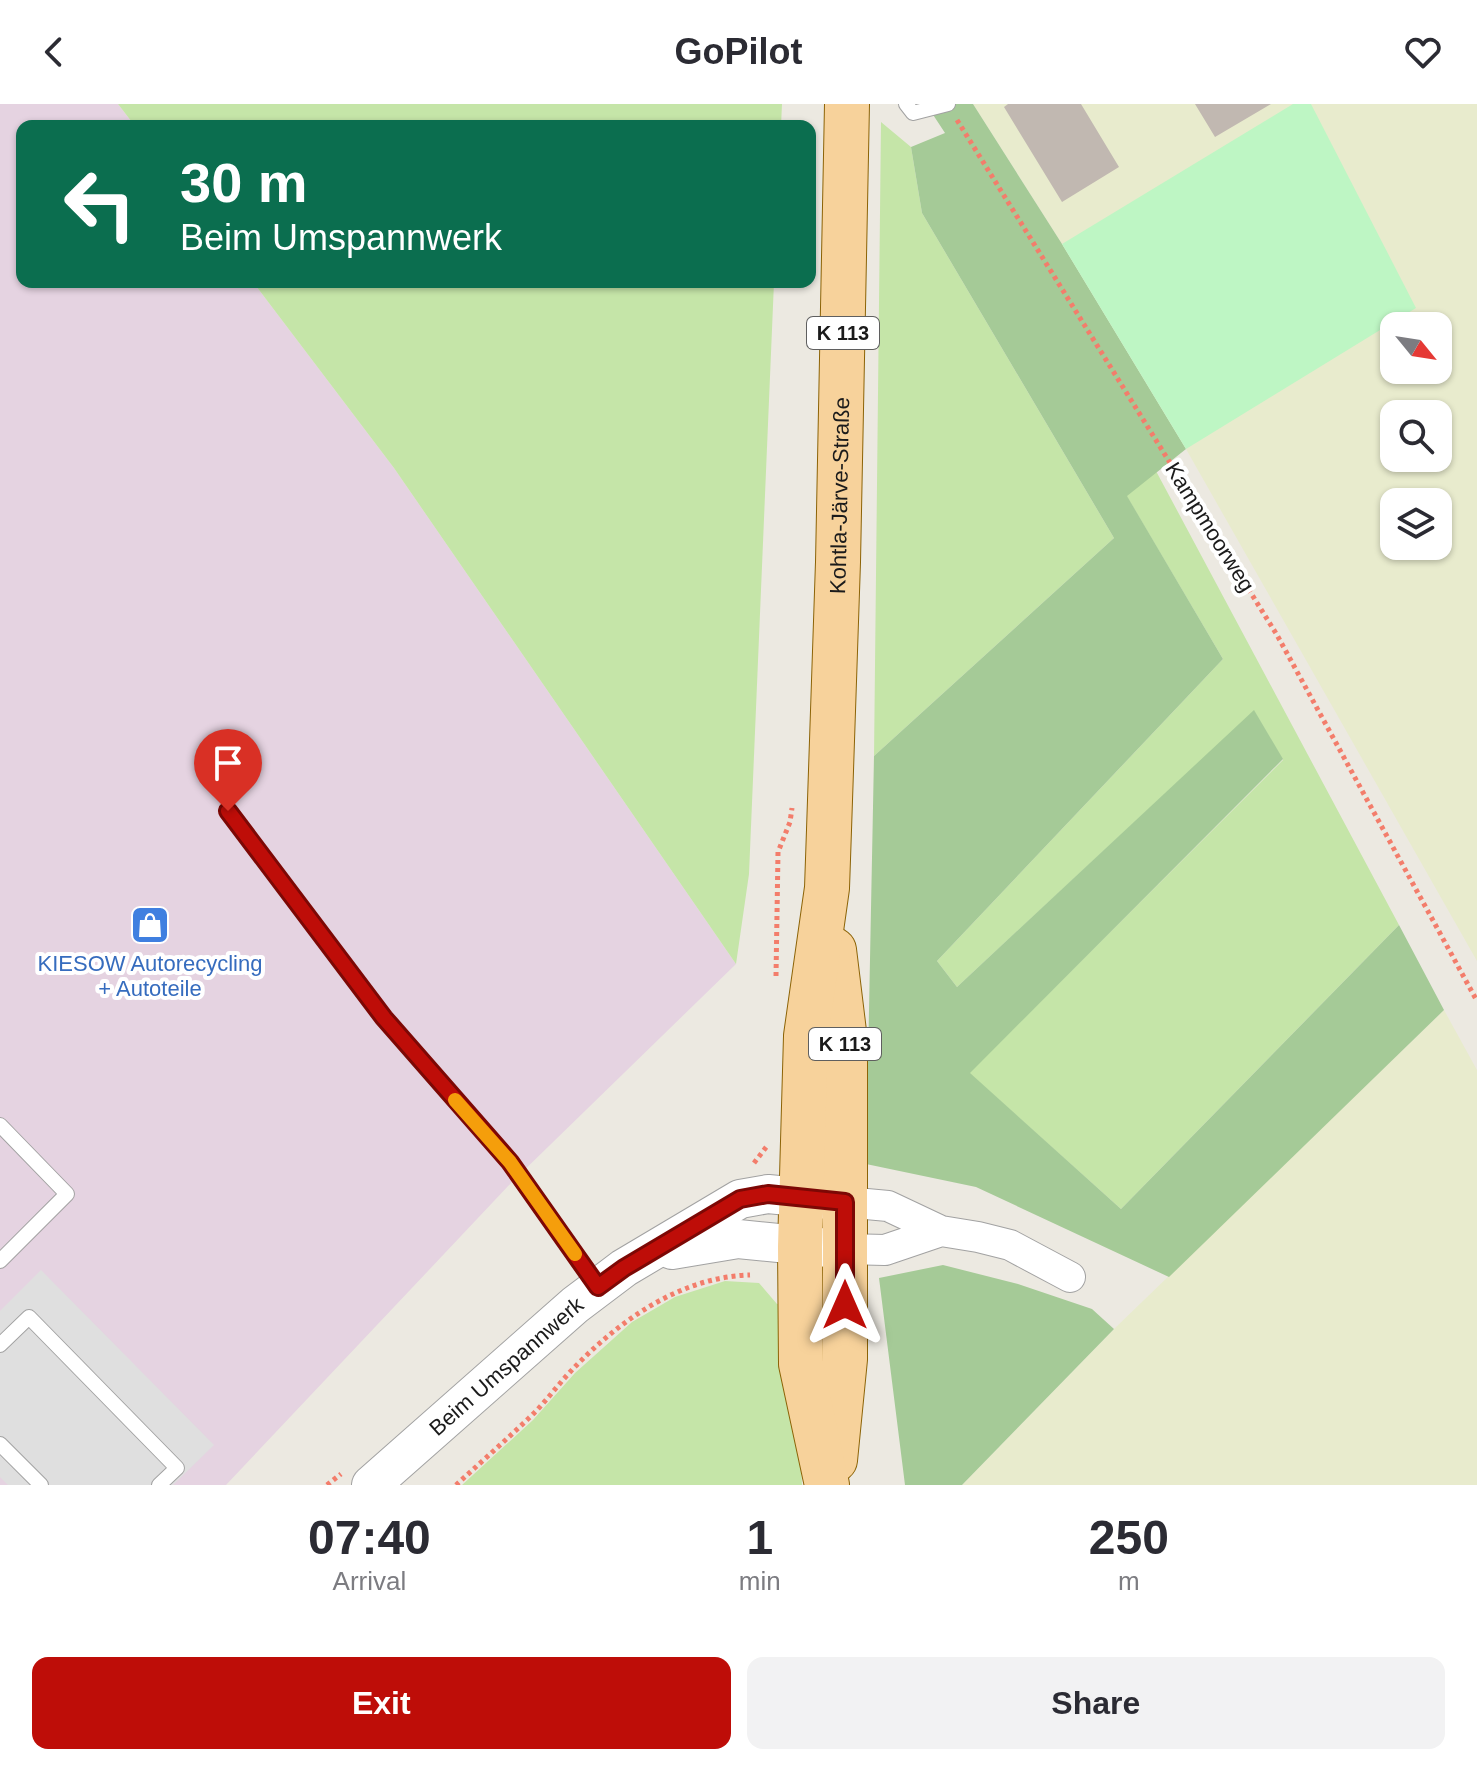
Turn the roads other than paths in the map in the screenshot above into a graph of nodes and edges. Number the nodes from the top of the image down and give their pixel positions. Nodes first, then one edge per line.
1 (847, 104) edge
2 (906, 104) edge
3 (948, 104) edge
4 (228, 811) dead end
5 (827, 888) junction
6 (0, 1125) edge
7 (802, 1197) junction
8 (845, 1202) junction
9 (941, 1231) junction
10 (800, 1247) junction
11 (845, 1249) junction
12 (649, 1254) junction
13 (0, 1261) edge
14 (1070, 1277) dead end
15 (598, 1287) junction
16 (0, 1345) edge
17 (0, 1444) edge
18 (41, 1485) edge
19 (159, 1485) edge
20 (371, 1485) edge
21 (830, 1485) edge

1 - 5 main road, Kohtla-Järve-Straße / K 113
2 - 3 lane
4 - 15 lane
5 - 7 main road, Kohtla-Järve-Straße / K 113
5 - 8 main road, Kohtla-Järve-Straße / K 113
6 - 13 lane
7 - 8 street, Beim Umspannwerk
7 - 10 main road, Kohtla-Järve-Straße / K 113
7 - 12 street, Beim Umspannwerk
8 - 9 street, Beim Umspannwerk
8 - 11 main road, Kohtla-Järve-Straße / K 113
9 - 11 street, Beim Umspannwerk
9 - 14 street, Beim Umspannwerk
10 - 11 street, Beim Umspannwerk
10 - 12 street, Beim Umspannwerk
10 - 21 main road, Kohtla-Järve-Straße / K 113
11 - 21 main road, Kohtla-Järve-Straße / K 113
12 - 15 street, Beim Umspannwerk
15 - 20 street, Beim Umspannwerk
16 - 19 lane
17 - 18 lane

